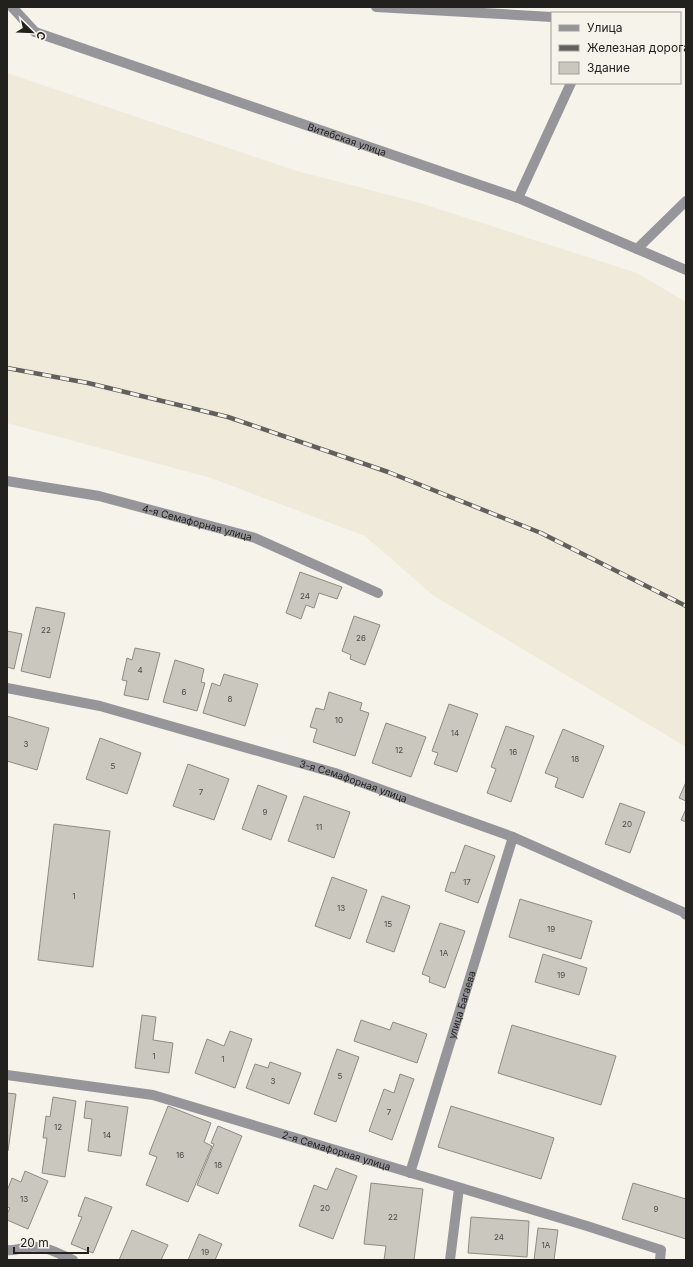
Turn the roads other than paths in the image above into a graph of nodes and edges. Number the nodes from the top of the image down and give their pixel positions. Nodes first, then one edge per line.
1 (12, 7) edge
2 (376, 7) edge
3 (551, 17) edge
4 (571, 84) edge
5 (518, 198) junction
6 (686, 201) edge
7 (637, 250) junction
8 (686, 270) edge
9 (7, 481) edge
10 (378, 593) dead end
11 (7, 688) edge
12 (513, 837) junction
13 (686, 915) edge
14 (7, 1075) edge
15 (410, 1173) junction
16 (459, 1188) junction
17 (7, 1250) edge
18 (660, 1255) edge
19 (73, 1260) edge
20 (450, 1260) edge

1 - 5 street, Витебская улица
2 - 3 street
4 - 5 street
5 - 7 street, Витебская улица
6 - 7 street
7 - 8 street, Витебская улица
9 - 10 street, 4-я Семафорная улица
11 - 12 street, 3-я Семафорная улица
12 - 13 street, 3-я Семафорная улица
12 - 15 street, улица Багаева
14 - 15 street, 2-я Семафорная улица
15 - 16 street, 2-я Семафорная улица
16 - 18 street, 2-я Семафорная улица
16 - 20 street
17 - 19 street

